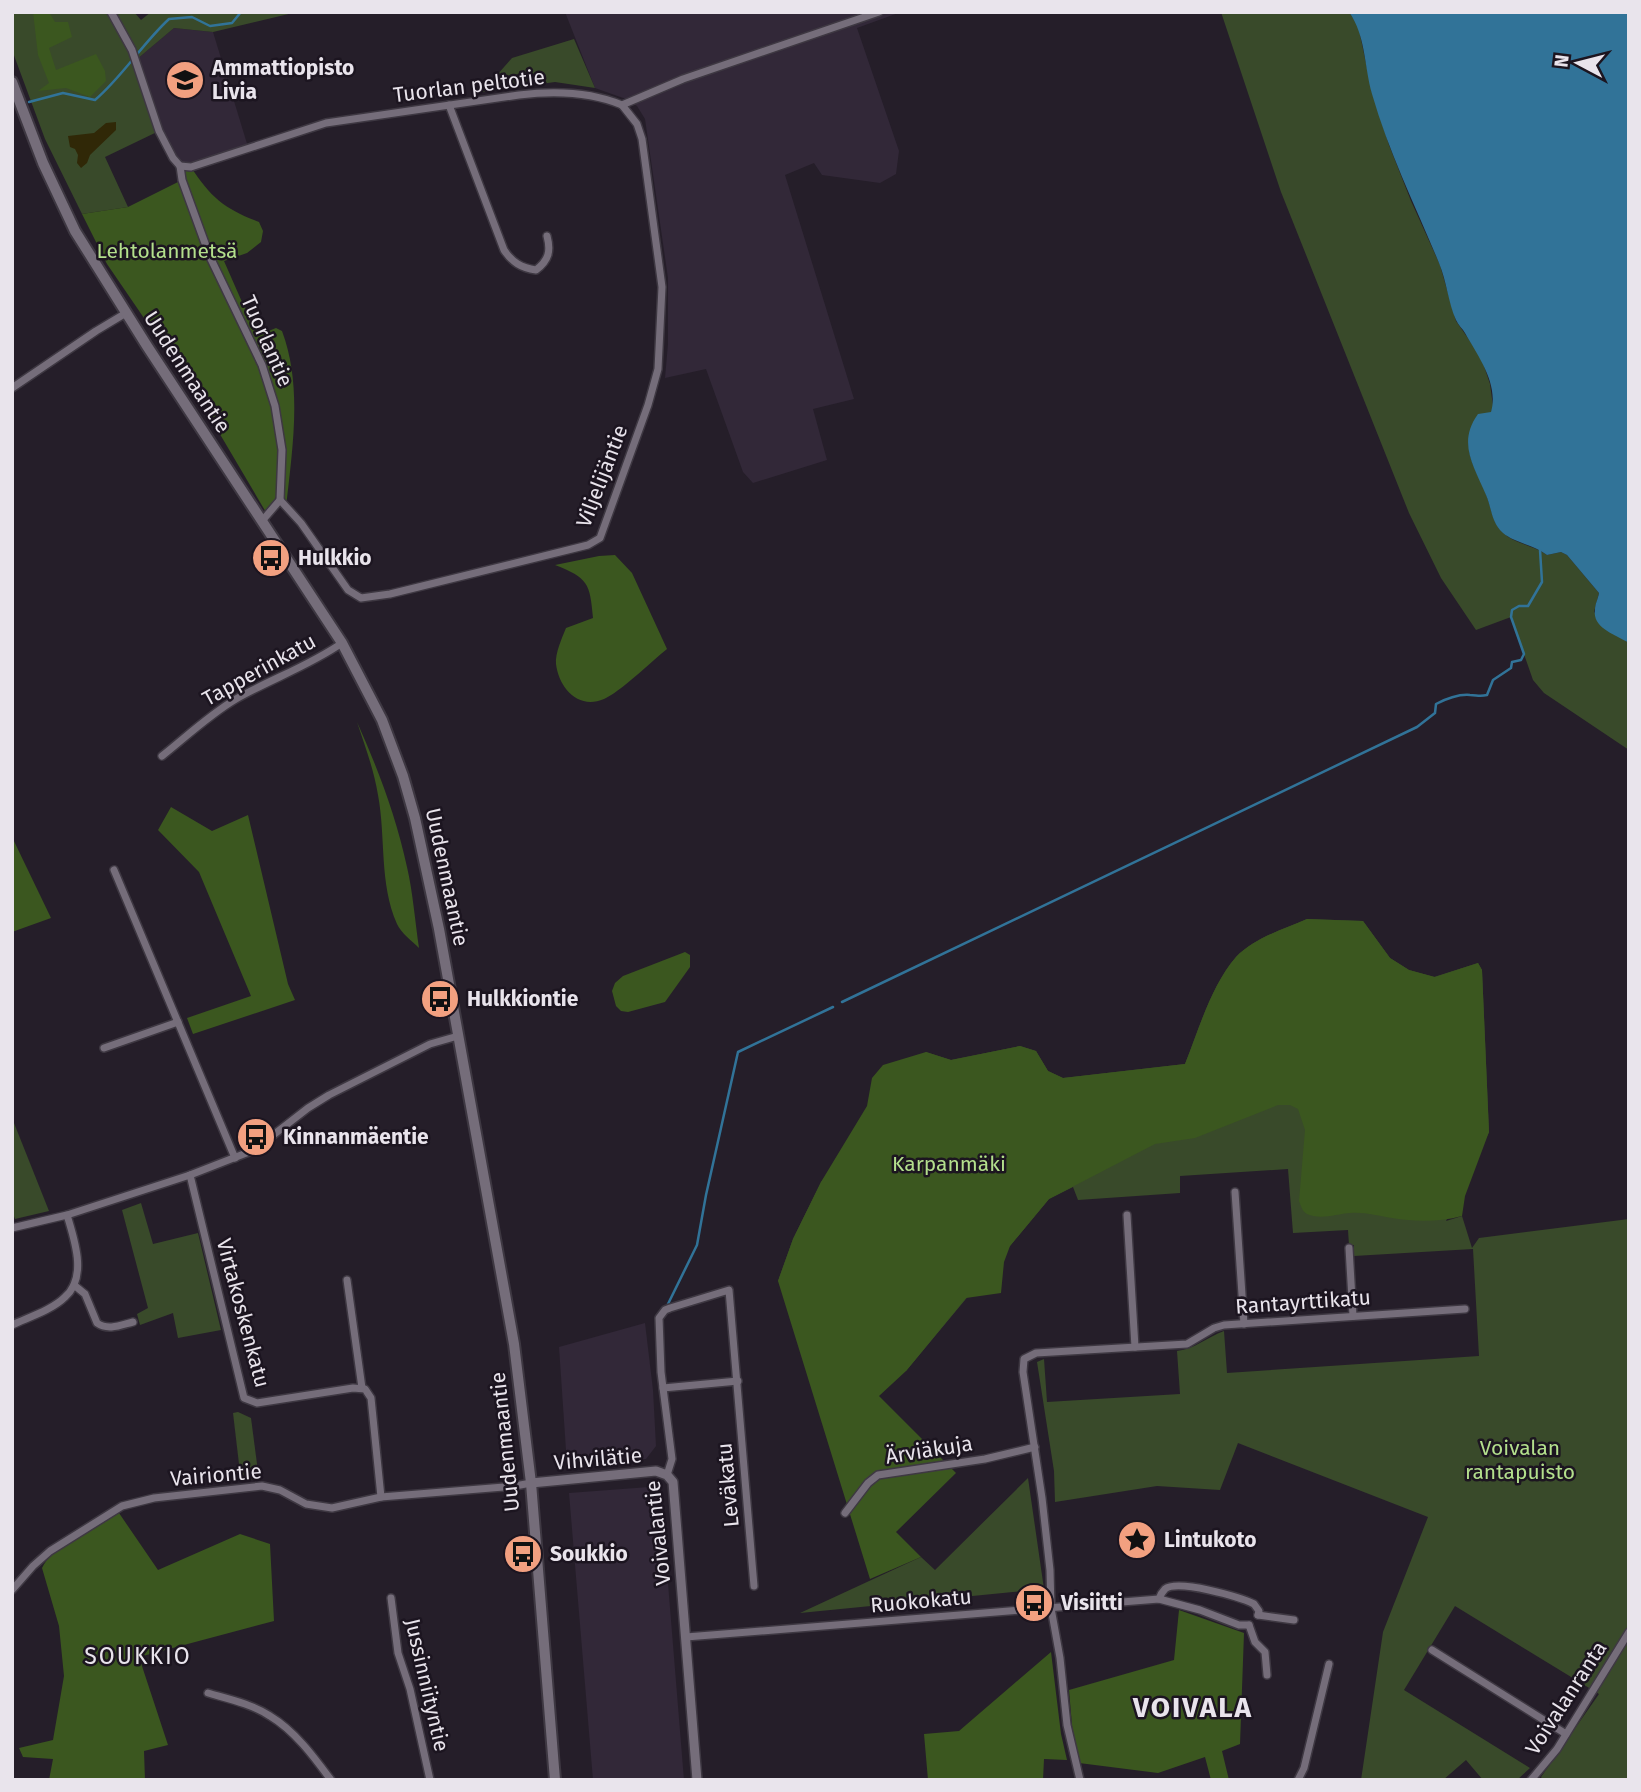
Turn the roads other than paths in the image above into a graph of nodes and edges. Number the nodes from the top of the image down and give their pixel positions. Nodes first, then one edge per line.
1 (111, 12) edge
2 (879, 12) edge
3 (12, 82) edge
4 (449, 105) junction
5 (622, 105) junction
6 (180, 166) junction
7 (547, 236) dead end
8 (126, 313) junction
9 (12, 388) edge
10 (280, 500) junction
11 (262, 521) junction
12 (342, 643) junction
13 (162, 757) dead end
14 (114, 870) dead end
15 (178, 1022) junction
16 (458, 1036) junction
17 (104, 1048) dead end
18 (234, 1158) junction
19 (190, 1175) junction
20 (1235, 1192) dead end
21 (66, 1214) junction
22 (1127, 1215) dead end
23 (12, 1228) edge
24 (1349, 1248) dead end
25 (347, 1280) dead end
26 (74, 1285) junction
27 (729, 1290) joint
28 (1465, 1309) dead end
29 (1353, 1316) junction
30 (133, 1322) dead end
31 (1244, 1324) junction
32 (12, 1325) edge
33 (1135, 1347) junction
34 (737, 1381) junction
35 (362, 1388) junction
36 (663, 1388) junction
37 (1035, 1447) junction
38 (667, 1475) junction
39 (531, 1483) junction
40 (381, 1497) junction
41 (845, 1513) dead end
42 (754, 1586) dead end
43 (12, 1590) edge
44 (391, 1598) dead end
45 (1159, 1598) junction
46 (1051, 1608) junction
47 (1258, 1615) junction
48 (1294, 1620) dead end
49 (1249, 1625) junction
50 (1629, 1632) edge
51 (686, 1637) junction
52 (1432, 1650) dead end
53 (1329, 1664) dead end
54 (1267, 1675) dead end
55 (208, 1693) dead end
56 (1566, 1734) junction
57 (331, 1780) edge
58 (430, 1780) edge
59 (555, 1780) edge
60 (697, 1780) edge
61 (1080, 1780) edge
62 (1298, 1780) edge
63 (1531, 1780) edge

1 - 6 street, Tuorlantie
2 - 5 street
3 - 8 main road, Uudenmaantie
4 - 5 street, Tuorlan peltotie
4 - 6 street, Tuorlan peltotie
4 - 7 street
5 - 10 street, Viljelijäntie
6 - 10 street, Tuorlantie
8 - 9 street
8 - 11 main road, Uudenmaantie
10 - 11 street
11 - 12 main road, Uudenmaantie
12 - 13 street, Tapperinkatu
12 - 16 main road, Uudenmaantie
14 - 15 street
15 - 17 street
15 - 18 street
16 - 18 street
16 - 39 main road, Uudenmaantie
18 - 19 street
19 - 21 street
19 - 35 street, Virtakoskenkatu
20 - 31 street
21 - 23 street
21 - 26 street
22 - 33 street
24 - 29 street
25 - 35 street
26 - 30 street
26 - 32 street
27 - 34 street, Leväkatu
27 - 36 street, Voivalantie
28 - 29 street, Rantayrttikatu
29 - 31 street, Rantayrttikatu
31 - 33 street, Rantayrttikatu
33 - 37 street, Rantayrttikatu
34 - 36 street
34 - 42 street, Leväkatu
35 - 40 street
36 - 38 street, Voivalantie
37 - 41 street, Ärviäkuja
37 - 46 street, Rantayrttikatu
38 - 39 street, Vihvilätie
38 - 51 street, Voivalantie
39 - 40 street, Vairiontie
39 - 59 main road, Uudenmaantie
40 - 43 street, Vairiontie
44 - 58 street, Jussinniityntie
45 - 46 street, Ruokokatu
45 - 47 street, Ruokokatu
45 - 49 street, Ruokokatu
46 - 51 street, Ruokokatu
46 - 61 street, Rantayrttikatu
47 - 48 street
47 - 49 street
49 - 54 street
50 - 56 street, Voivalanranta
51 - 60 street, Voivalantie
52 - 56 street
53 - 62 street
55 - 57 street
56 - 63 street, Voivalanranta

